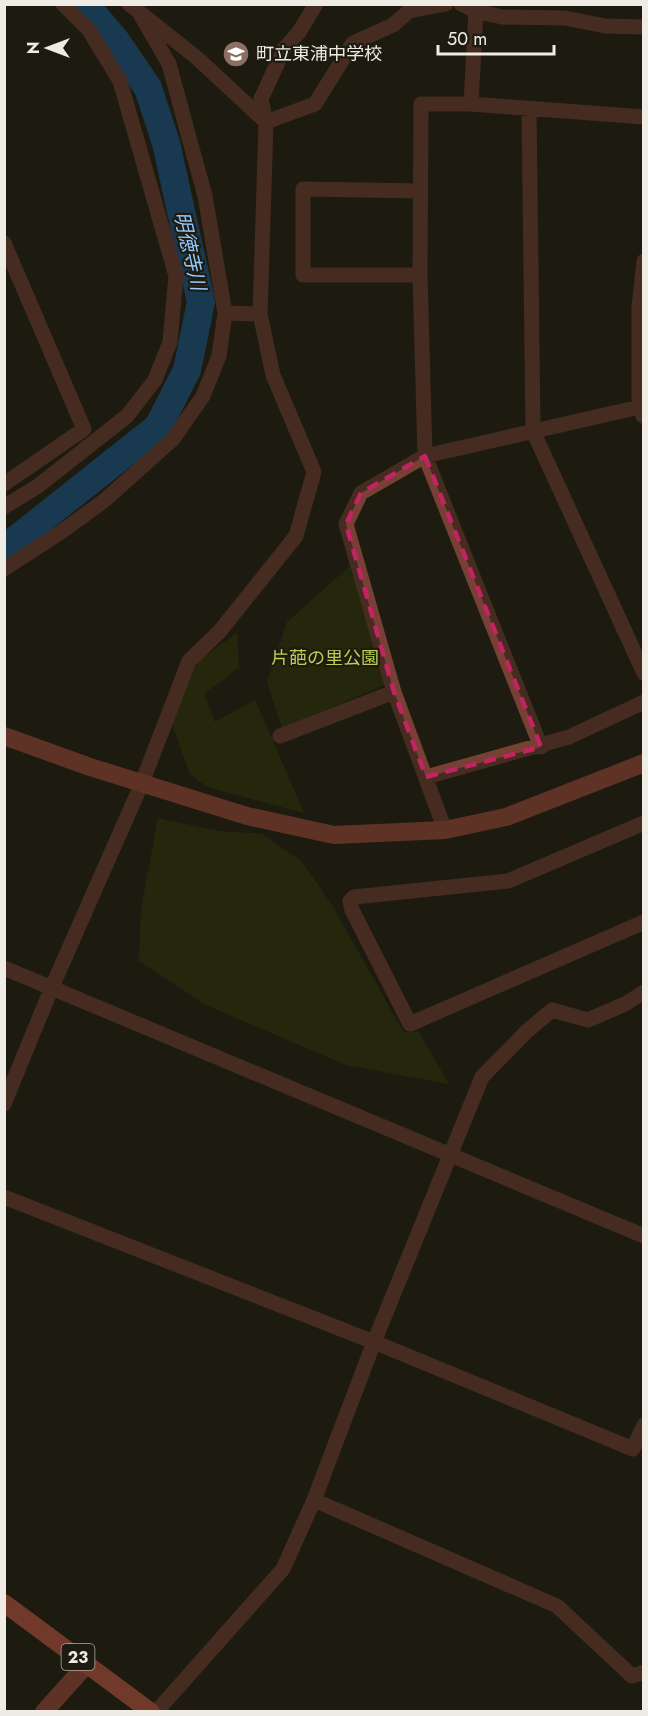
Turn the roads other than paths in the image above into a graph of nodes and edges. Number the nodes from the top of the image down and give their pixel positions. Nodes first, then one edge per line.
1 (63, 4) edge
2 (316, 4) edge
3 (446, 4) edge
4 (134, 8) edge
5 (469, 8) edge
6 (644, 27) edge
7 (471, 104) junction
8 (529, 109) junction
9 (644, 117) edge
10 (266, 122) junction
11 (420, 191) junction
12 (4, 243) edge
13 (644, 261) edge
14 (420, 275) junction
15 (225, 313) junction
16 (260, 314) junction
17 (642, 410) edge
18 (533, 431) junction
19 (425, 456) junction
20 (4, 484) edge
21 (4, 507) edge
22 (4, 568) edge
23 (637, 644) edge
24 (644, 673) edge
25 (394, 692) junction
26 (644, 702) edge
27 (4, 736) edge
28 (280, 736) dead end
29 (541, 747) junction
30 (644, 763) edge
31 (426, 777) junction
32 (142, 783) junction
33 (644, 823) edge
34 (445, 830) junction
35 (644, 922) edge
36 (4, 968) edge
37 (52, 987) junction
38 (644, 992) edge
39 (4, 1104) edge
40 (451, 1155) junction
41 (4, 1197) edge
42 (644, 1236) edge
43 (374, 1342) junction
44 (644, 1425) edge
45 (314, 1500) junction
46 (4, 1603) edge
47 (87, 1664) junction
48 (644, 1672) edge
49 (44, 1712) edge
50 (151, 1712) edge
51 (156, 1712) edge

1 - 21 street
2 - 10 street
3 - 10 street
4 - 10 street
4 - 15 street
5 - 6 street
5 - 7 street
7 - 8 street
7 - 11 street
8 - 9 street
8 - 18 street
10 - 16 street
11 - 14 street
11 - 14 street
12 - 20 street
13 - 17 street
14 - 19 street
15 - 16 street
15 - 22 street
16 - 32 street
17 - 18 street
18 - 19 street
18 - 23 street
19 - 25 street
19 - 29 street
23 - 24 street
25 - 28 street
25 - 31 street
26 - 29 street
27 - 32 street
29 - 31 street
30 - 34 street
31 - 34 street
32 - 34 street
32 - 37 street
33 - 35 street
36 - 37 street
37 - 39 street
37 - 40 street
38 - 40 street
40 - 42 street
40 - 43 street
41 - 43 street
43 - 44 street
43 - 45 street
45 - 48 street
45 - 51 street
46 - 47 main road, 23
47 - 49 street
47 - 50 main road, 23

